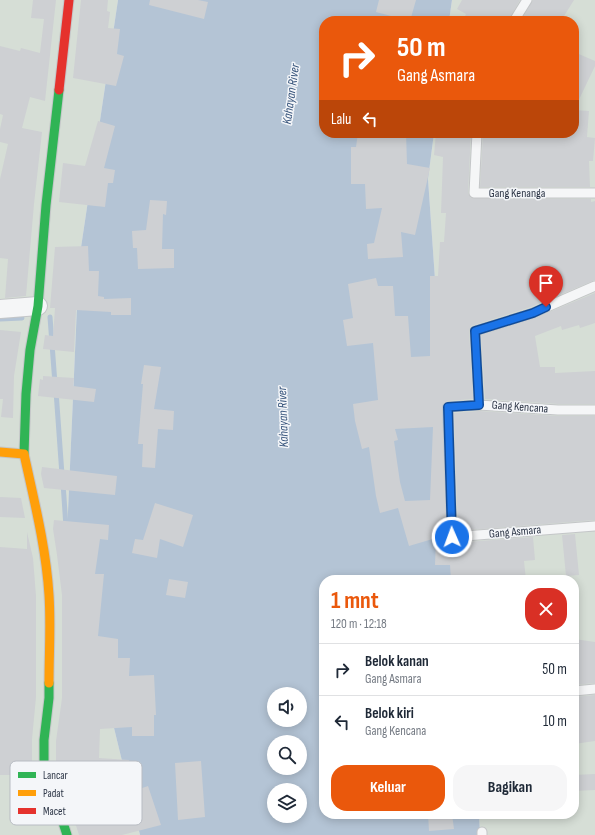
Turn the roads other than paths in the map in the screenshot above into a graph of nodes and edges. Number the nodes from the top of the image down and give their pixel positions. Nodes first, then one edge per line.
1 (69, 0) edge
2 (527, 0) edge
3 (517, 16) edge
4 (477, 138) edge
5 (595, 193) edge
6 (595, 286) edge
7 (38, 306) junction
8 (0, 309) edge
9 (479, 405) junction
10 (595, 410) edge
11 (0, 452) edge
12 (24, 454) junction
13 (595, 526) edge
14 (595, 689) edge
15 (579, 691) edge
16 (44, 761) edge
17 (64, 825) edge
18 (67, 835) edge

1 - 7 street
2 - 3 lane
4 - 5 lane, Gang Kenanga
6 - 9 lane, Gang Kencana
7 - 8 street
7 - 12 street
9 - 10 lane, Gang Kencana
9 - 13 lane, Gang Asmara
11 - 12 street
12 - 16 street
14 - 15 lane
17 - 18 street

